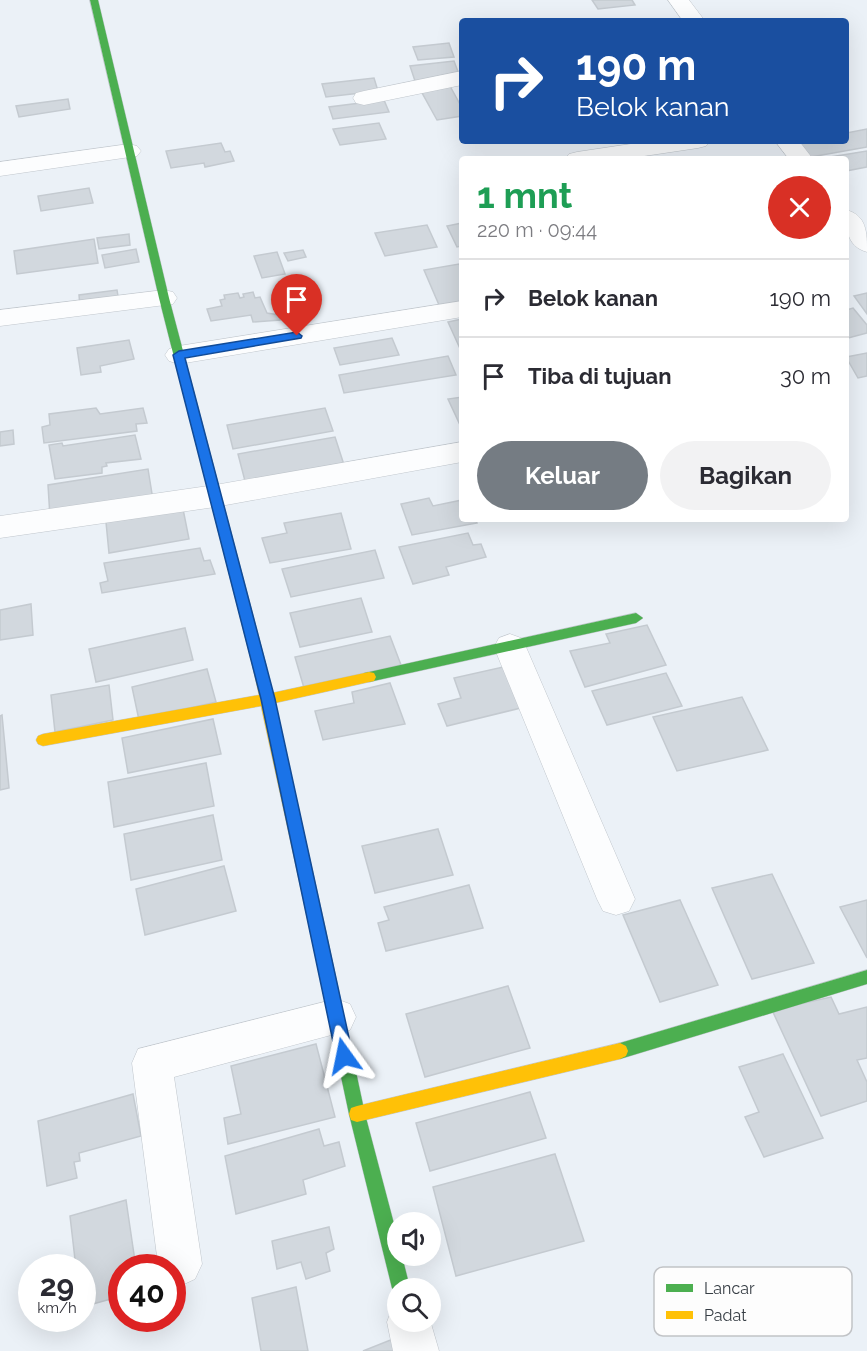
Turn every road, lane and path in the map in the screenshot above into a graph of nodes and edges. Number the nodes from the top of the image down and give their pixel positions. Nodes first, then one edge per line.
1 (94, 0) edge
2 (678, 0) edge
3 (692, 18) edge
4 (459, 79) edge
5 (364, 98) dead end
6 (678, 144) edge
7 (789, 144) edge
8 (129, 151) junction
9 (597, 156) edge
10 (799, 156) edge
11 (0, 168) edge
12 (849, 223) edge
13 (859, 243) edge
14 (164, 298) junction
15 (459, 309) edge
16 (0, 318) edge
17 (179, 355) junction
18 (459, 453) edge
19 (214, 496) junction
20 (0, 527) edge
21 (636, 618) dead end
22 (510, 647) junction
23 (268, 699) junction
24 (43, 740) dead end
25 (616, 899) dead end
26 (867, 977) edge
27 (336, 1017) junction
28 (357, 1114) junction
29 (179, 1254) edge
30 (398, 1278) edge
31 (411, 1332) edge
32 (416, 1351) edge

1 - 8 street
2 - 3 street
4 - 5 street
6 - 9 street
7 - 10 street
8 - 11 street
8 - 14 street
12 - 13 street
14 - 16 street
14 - 17 street
15 - 17 street
17 - 19 street
18 - 19 street
19 - 20 street
19 - 23 street
21 - 22 street
22 - 23 street
22 - 25 street
23 - 24 street
23 - 27 street
26 - 28 street
27 - 28 street
27 - 29 street
28 - 30 street
31 - 32 street

